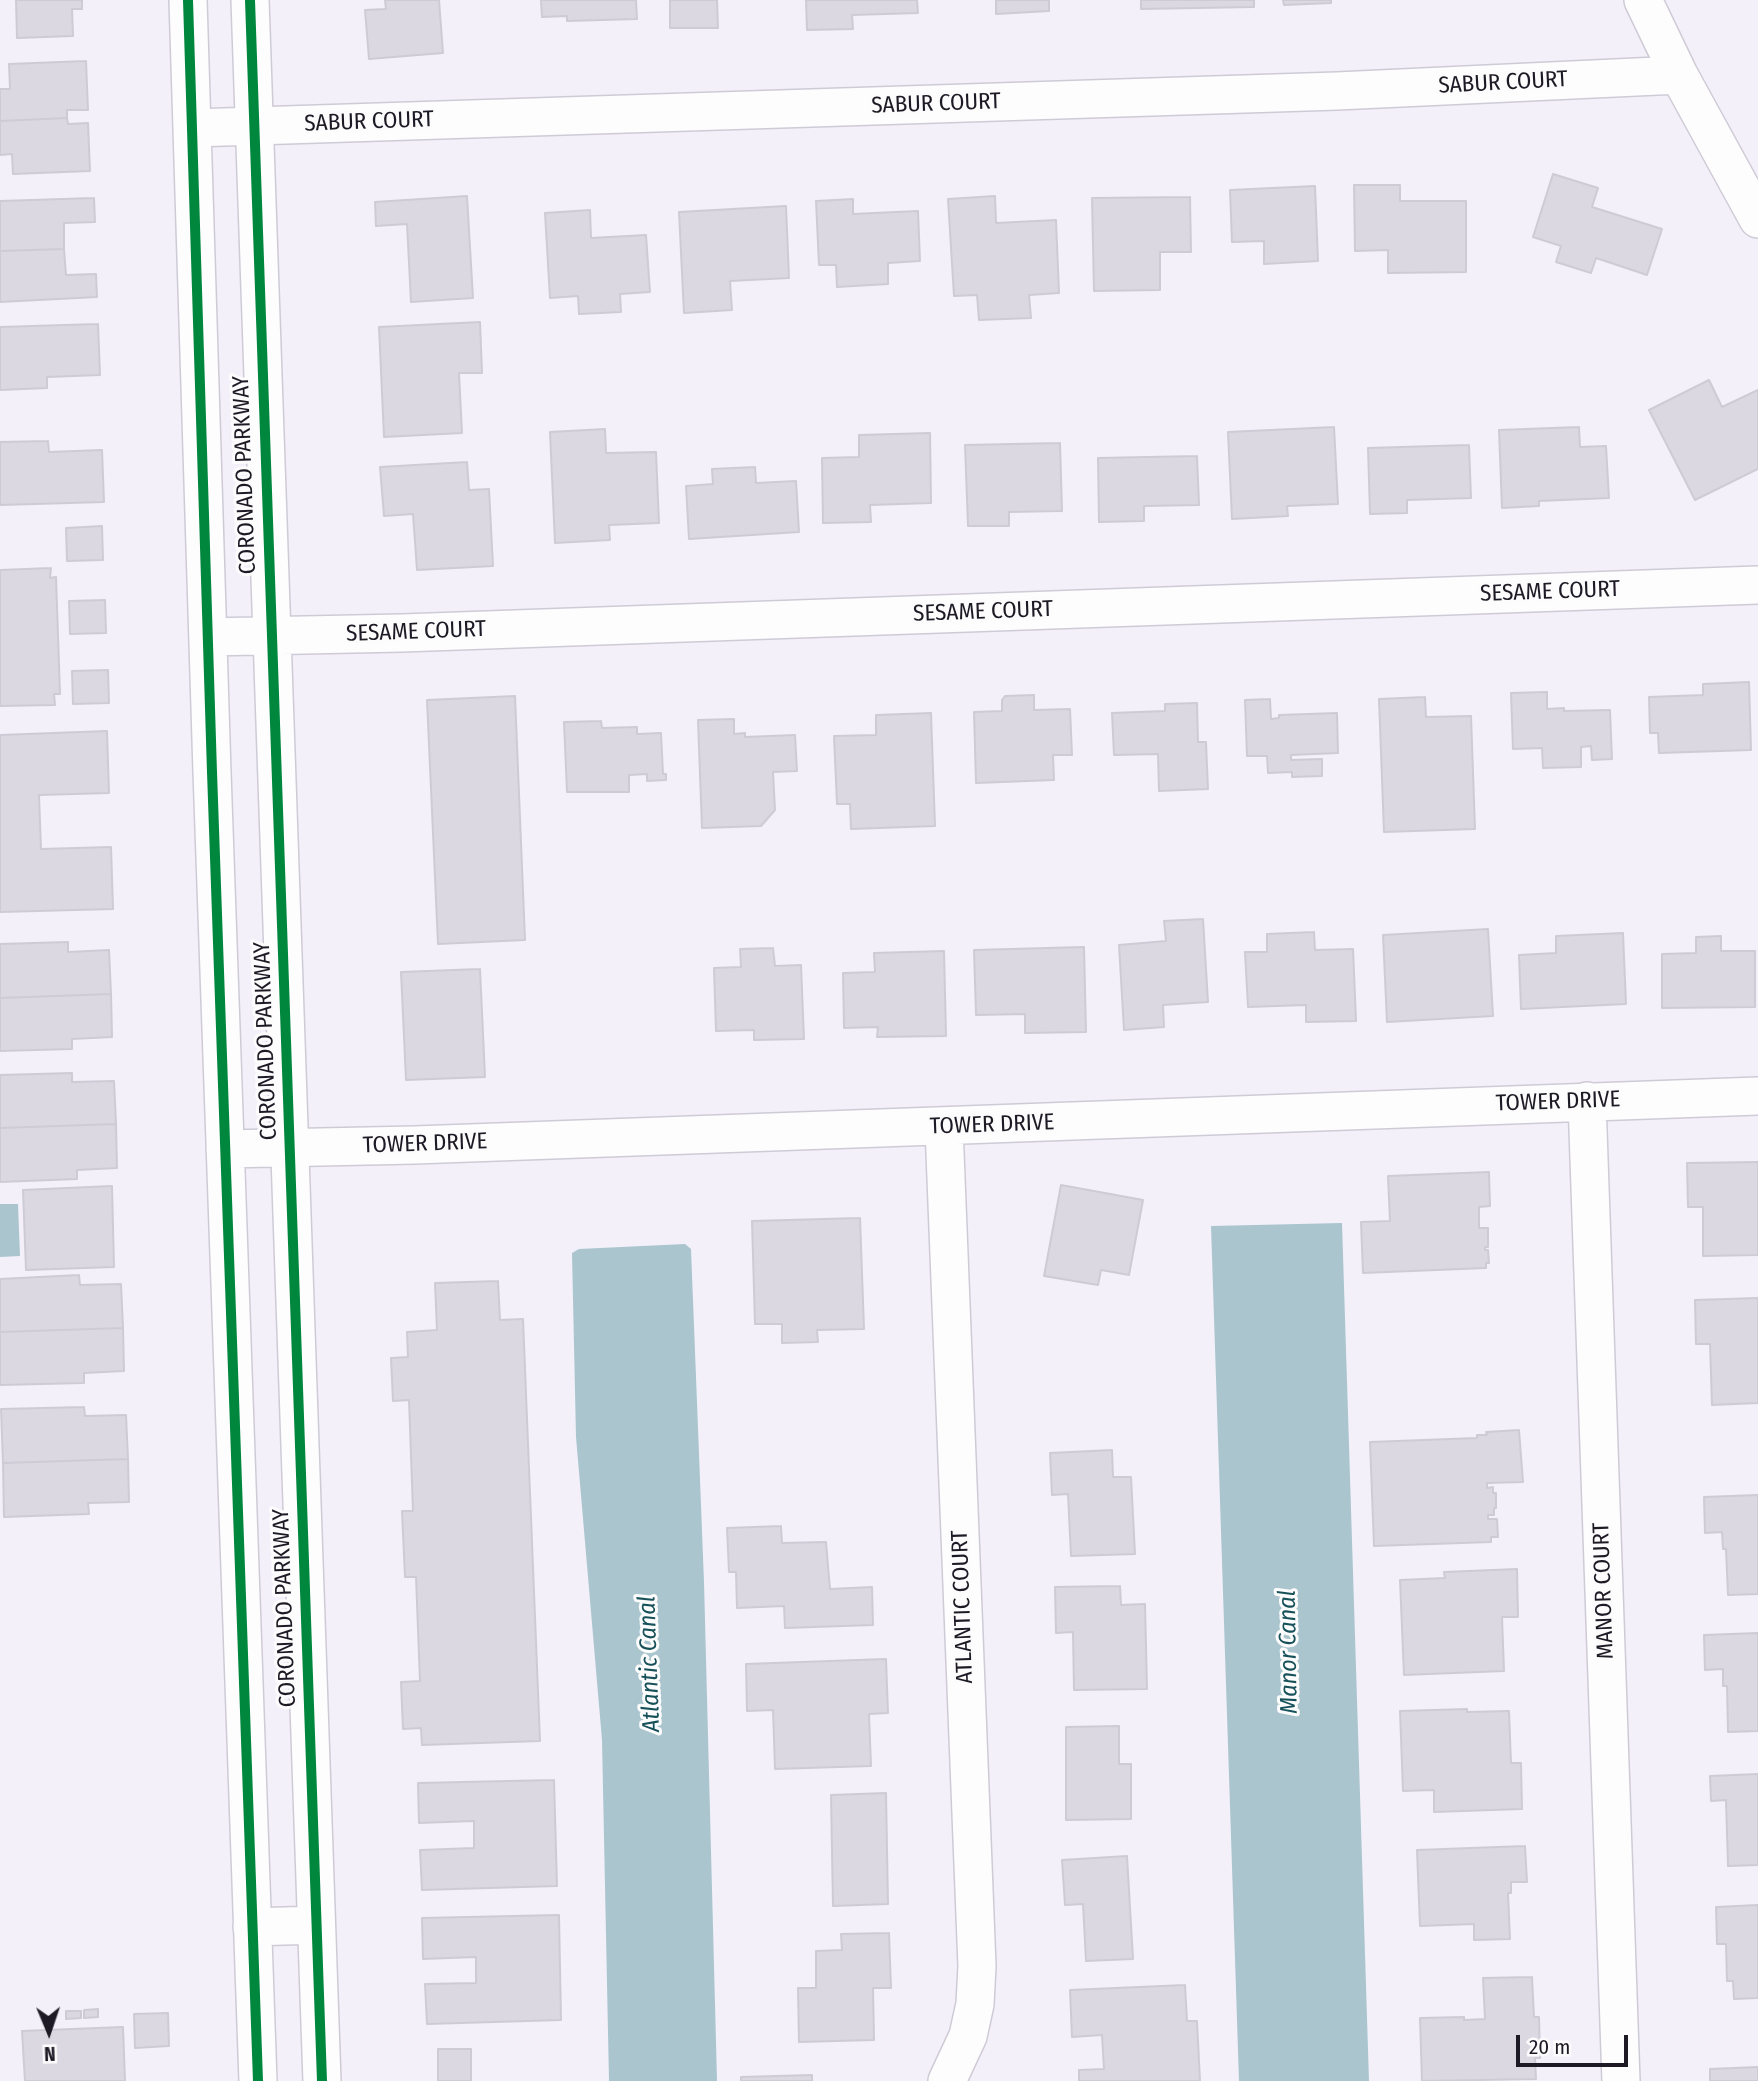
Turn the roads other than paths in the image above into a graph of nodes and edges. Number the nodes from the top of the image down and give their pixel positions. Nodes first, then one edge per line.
1 (188, 0) edge
2 (250, 0) edge
3 (1643, 0) edge
4 (1679, 75) junction
5 (254, 126) junction
6 (193, 128) junction
7 (1758, 219) edge
8 (1758, 584) edge
9 (271, 635) junction
10 (208, 637) junction
11 (1758, 1096) edge
12 (1587, 1101) junction
13 (944, 1127) junction
14 (291, 1147) junction
15 (225, 1149) junction
16 (316, 1925) junction
17 (252, 1927) junction
18 (258, 2081) edge
19 (322, 2081) edge
20 (947, 2081) edge
21 (1621, 2081) edge

1 - 6 street, CORONADO PARKWAY
2 - 5 street, CORONADO PARKWAY
3 - 4 street
4 - 5 street, SABUR COURT
4 - 7 street
5 - 6 street, SABUR COURT
5 - 9 street, CORONADO PARKWAY
6 - 10 street, CORONADO PARKWAY
8 - 9 street, SESAME COURT
9 - 10 street, SESAME COURT
9 - 14 street, CORONADO PARKWAY
10 - 15 street, CORONADO PARKWAY
11 - 12 street, TOWER DRIVE
12 - 13 street, TOWER DRIVE
12 - 21 street, MANOR COURT
13 - 14 street, TOWER DRIVE
13 - 20 street, ATLANTIC COURT
14 - 15 street, TOWER DRIVE
14 - 16 street, CORONADO PARKWAY
15 - 17 street, CORONADO PARKWAY
16 - 17 street
16 - 19 street, CORONADO PARKWAY
17 - 18 street, CORONADO PARKWAY

